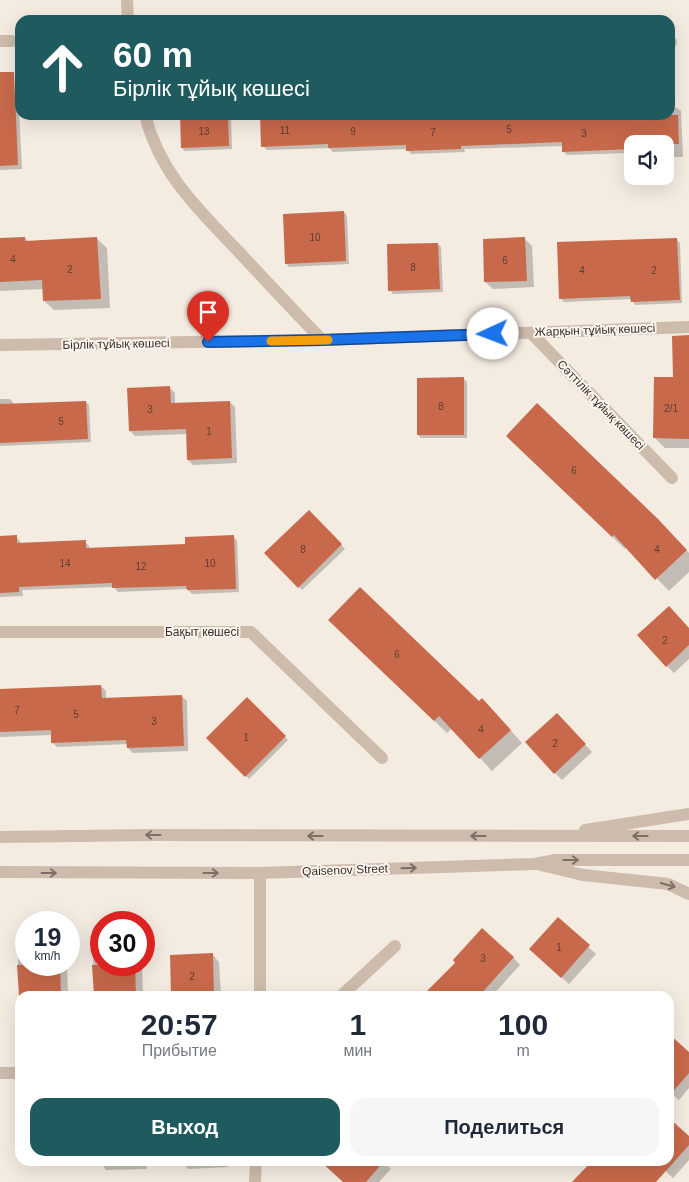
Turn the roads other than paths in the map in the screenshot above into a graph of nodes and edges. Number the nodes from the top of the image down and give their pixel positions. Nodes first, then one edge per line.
1 (127, 0) edge
2 (128, 15) edge
3 (145, 120) edge
4 (689, 327) edge
5 (531, 333) junction
6 (322, 340) junction
7 (0, 345) edge
8 (672, 478) dead end
9 (0, 632) edge
10 (382, 758) dead end
11 (689, 814) edge
12 (545, 836) junction
13 (689, 836) edge
14 (0, 837) edge
15 (689, 860) edge
16 (534, 864) junction
17 (0, 872) edge
18 (260, 874) junction
19 (689, 894) edge
20 (396, 946) dead end
21 (260, 991) edge
22 (346, 991) edge
23 (0, 1073) edge
24 (15, 1073) edge
25 (256, 1166) edge
26 (255, 1182) edge

1 - 2 street
3 - 6 street
4 - 5 street, Жарқын тұйық көшесі
5 - 6 street, Жарқын тұйық көшесі
5 - 8 street, Сәттілік тұйық көшесі
6 - 7 street, Бірлік тұйық көшесі
9 - 10 street, Бақыт көшесі
11 - 12 street
13 -> 12 street
12 -> 14 street
16 -> 15 street, Qaisenov Street
18 -> 16 street, Qaisenov Street
16 -> 19 street
17 -> 18 street, Qaisenov Street
18 - 21 street
20 - 22 street
23 - 24 street
25 - 26 street

